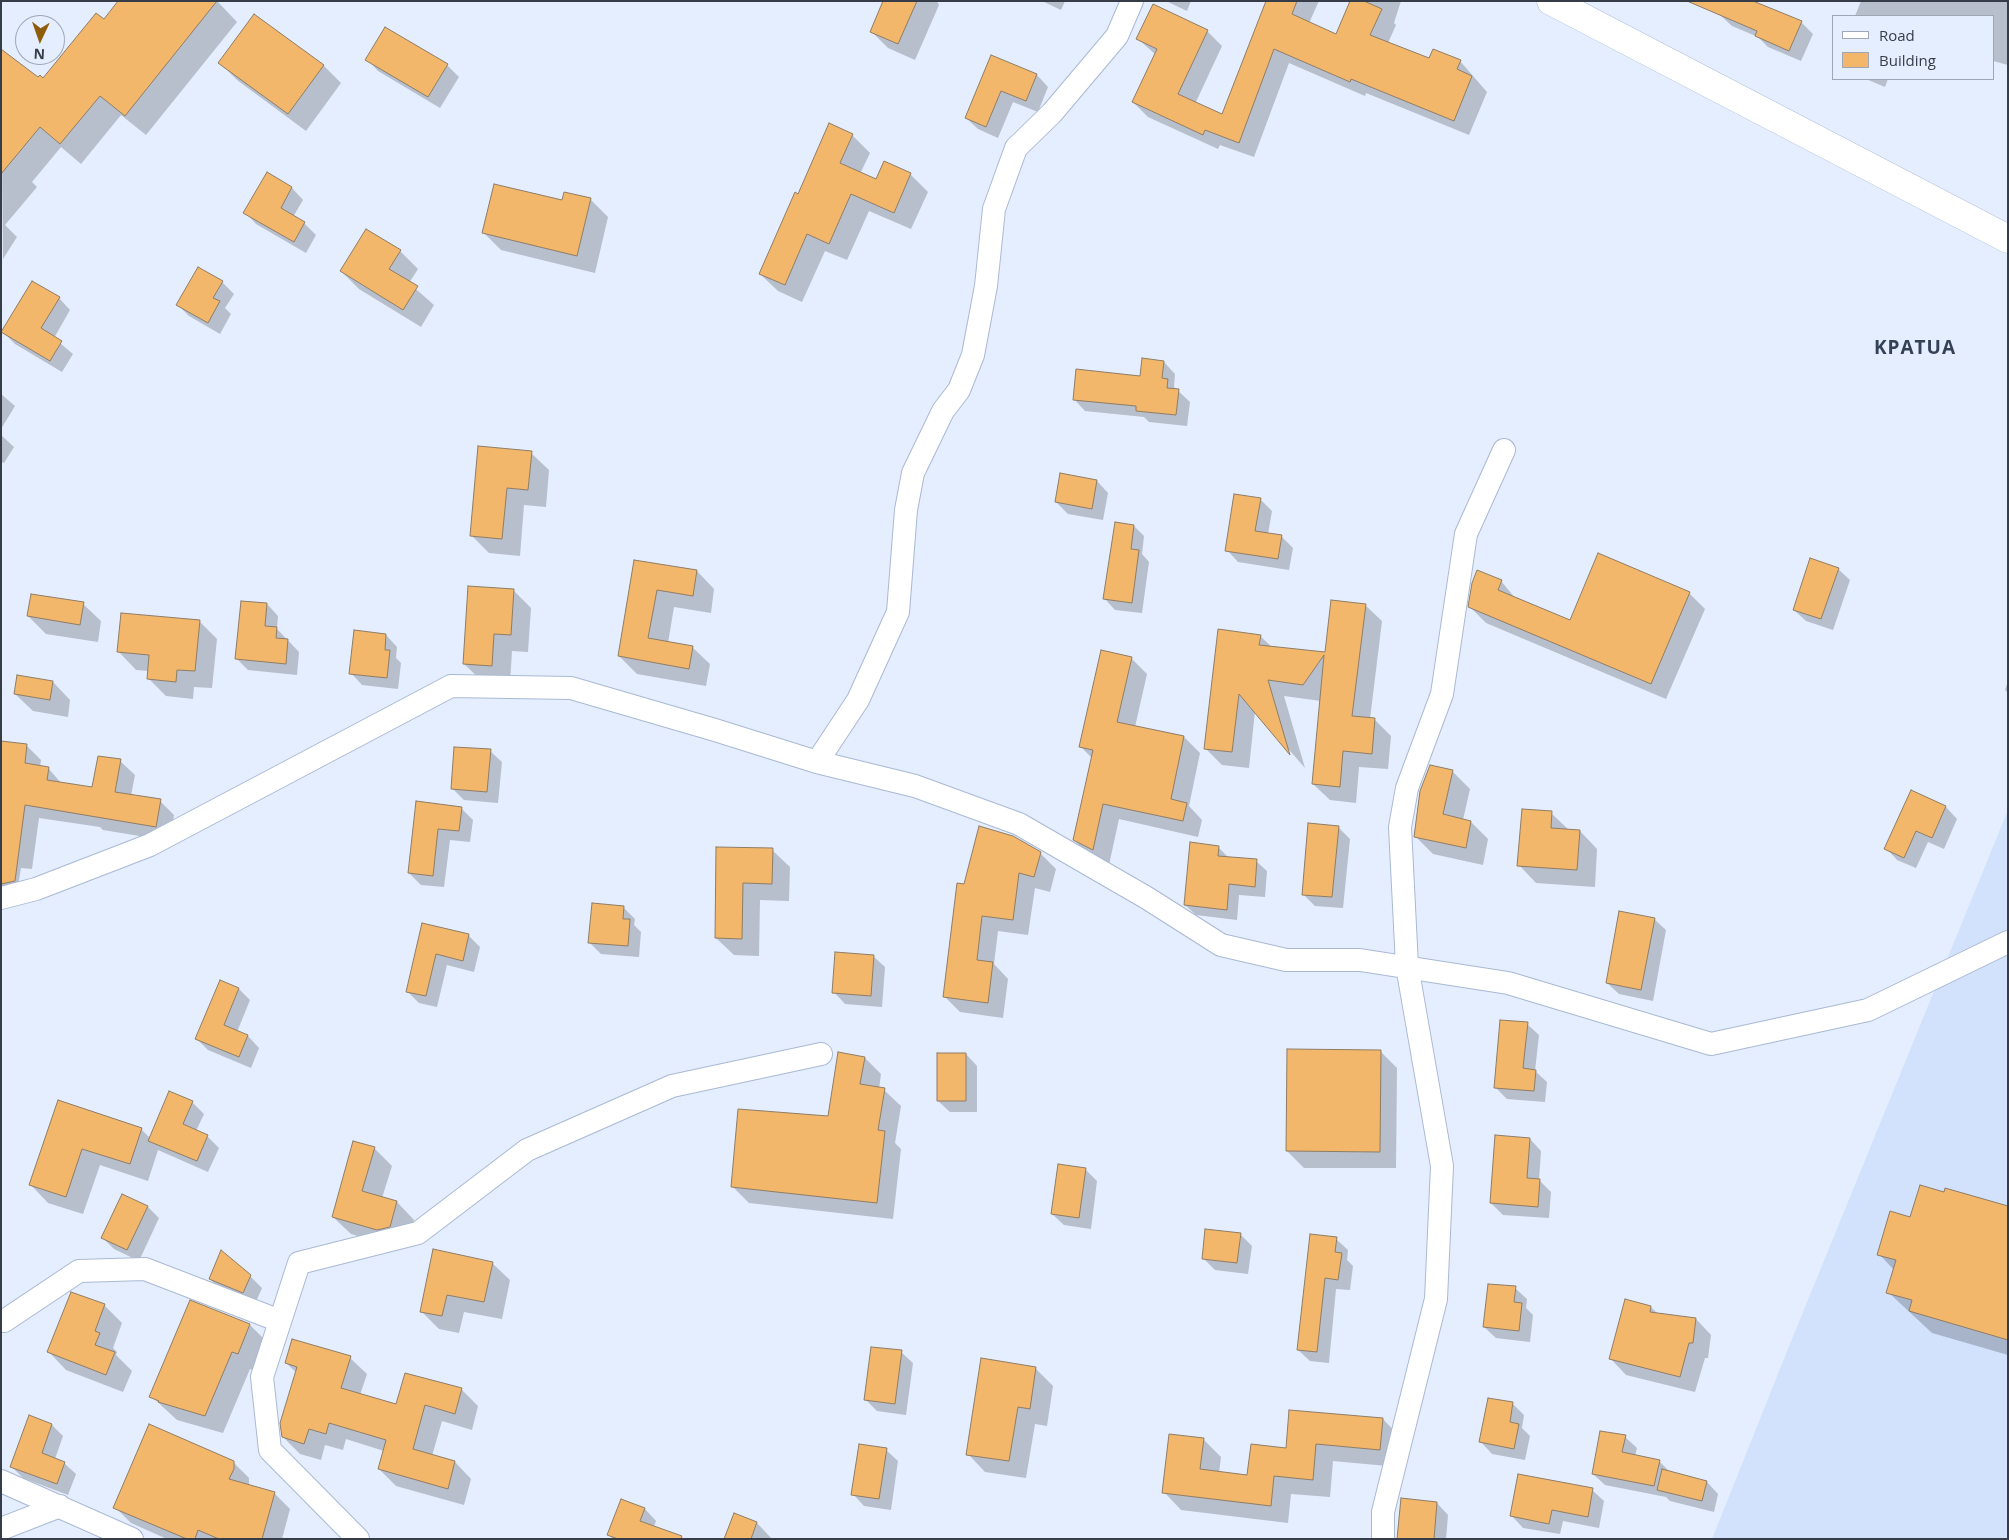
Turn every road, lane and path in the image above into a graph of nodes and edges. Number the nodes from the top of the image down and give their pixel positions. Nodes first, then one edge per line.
1 (1132, 1) edge
2 (1551, 1) edge
3 (2008, 239) edge
4 (1504, 450) dead end
5 (817, 762) junction
6 (1, 898) edge
7 (2008, 942) edge
8 (1407, 966) junction
9 (821, 1054) dead end
10 (1, 1321) edge
11 (280, 1321) junction
12 (1, 1481) edge
13 (60, 1506) junction
14 (1, 1529) edge
15 (132, 1539) edge
16 (358, 1539) edge
17 (1383, 1539) edge

1 - 5 street
2 - 3 main road
4 - 8 street
5 - 6 street
5 - 8 street
7 - 8 street
8 - 17 street
9 - 11 street
10 - 11 street
11 - 16 street
12 - 13 street
13 - 14 street
13 - 15 street

